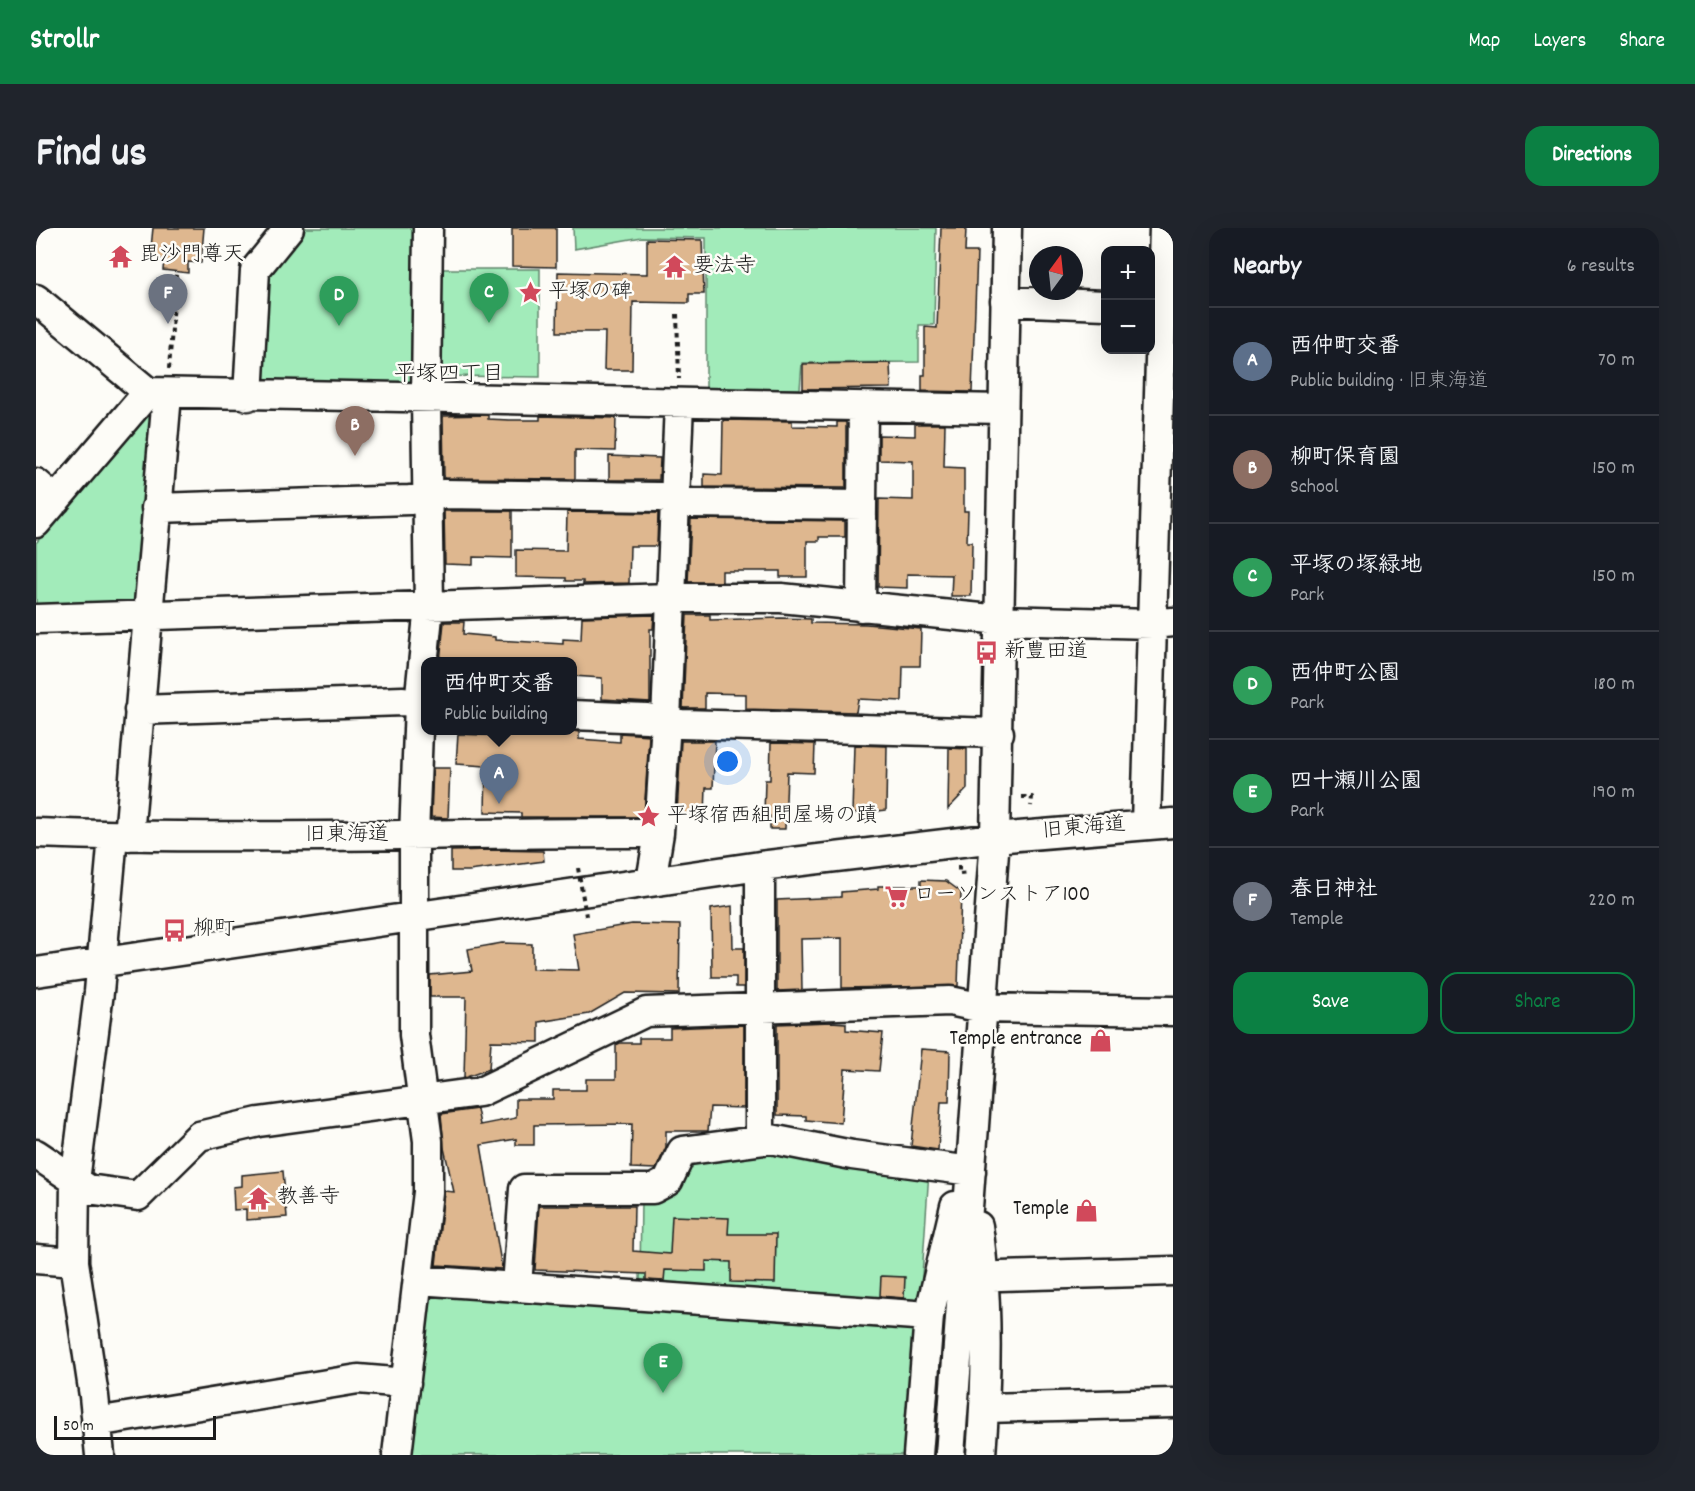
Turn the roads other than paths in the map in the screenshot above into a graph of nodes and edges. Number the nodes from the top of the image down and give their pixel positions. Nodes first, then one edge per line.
1 (289, 228) edge
2 (428, 228) edge
3 (1006, 228) edge
4 (1167, 235) edge
5 (36, 299) edge
6 (1005, 301) junction
7 (1101, 305) edge
8 (1162, 307) edge
9 (158, 394) junction
10 (248, 396) junction
11 (426, 399) junction
12 (679, 403) junction
13 (863, 406) junction
14 (1003, 409) junction
15 (1165, 426) edge
16 (46, 491) edge
17 (428, 496) junction
18 (674, 499) junction
19 (862, 505) junction
20 (156, 508) junction
21 (36, 523) edge
22 (670, 598) junction
23 (429, 606) junction
24 (861, 607) junction
25 (146, 617) junction
26 (36, 619) edge
27 (1001, 620) junction
28 (1162, 623) edge
29 (425, 657) edge
30 (421, 704) edge
31 (139, 710) junction
32 (577, 715) edge
33 (421, 720) edge
34 (666, 721) junction
35 (999, 733) junction
36 (1160, 823) edge
37 (659, 832) junction
38 (36, 833) edge
39 (121, 836) junction
40 (414, 836) junction
41 (995, 838) junction
42 (760, 866) junction
43 (651, 882) junction
44 (414, 918) junction
45 (101, 963) junction
46 (36, 972) edge
47 (761, 1008) junction
48 (983, 1008) junction
49 (1173, 1011) edge
50 (424, 1100) junction
51 (760, 1139) junction
52 (36, 1154) edge
53 (971, 1171) junction
54 (75, 1181) junction
55 (36, 1259) edge
56 (74, 1262) junction
57 (1173, 1271) edge
58 (974, 1277) junction
59 (418, 1280) junction
60 (517, 1286) junction
61 (929, 1316) junction
62 (406, 1383) junction
63 (1173, 1403) edge
64 (985, 1408) junction
65 (96, 1422) junction
66 (100, 1455) edge
67 (398, 1455) edge
68 (918, 1455) edge
69 (950, 1455) edge
70 (981, 1455) edge

1 - 10 street
2 - 11 street
3 - 6 street
4 - 8 street
5 - 9 street
6 - 7 street
6 - 14 street
8 - 15 street
9 - 10 street
9 - 16 street
9 - 20 street
10 - 11 street
11 - 12 street
11 - 17 street
12 - 13 street
12 - 18 street
13 - 14 street
13 - 19 street
14 - 27 street
15 - 28 street
16 - 21 street
17 - 18 street
17 - 20 street
17 - 23 street
18 - 19 street
18 - 22 street
19 - 24 street
20 - 25 street
22 - 23 street
22 - 24 street
22 - 34 street
23 - 25 street
23 - 29 street
24 - 27 street
25 - 26 street
25 - 31 street
27 - 28 street
27 - 35 street
28 - 36 street
30 - 31 street
31 - 39 street
32 - 34 street
33 - 40 street
34 - 35 street
34 - 37 street
35 - 41 street
36 - 41 street, 旧東海道
37 - 40 street, 旧東海道
37 - 43 street
38 - 39 street, 旧東海道
39 - 40 street, 旧東海道
39 - 45 street
40 - 44 street
41 - 42 street, 旧東海道
41 - 48 street
42 - 43 street, 旧東海道
42 - 47 street
43 - 44 street, 旧東海道
44 - 45 street, 旧東海道
44 - 50 street
45 - 46 street, 旧東海道
45 - 54 street
47 - 48 street
47 - 50 street
47 - 51 street
48 - 49 street
48 - 53 street
50 - 54 street
50 - 59 street
51 - 53 street
51 - 60 street
52 - 54 street
53 - 58 street
53 - 61 street
54 - 56 street
55 - 56 street
56 - 65 street
57 - 58 street
58 - 64 street
58 - 69 street
59 - 60 street
59 - 62 street
60 - 61 street
61 - 68 street
62 - 65 street
62 - 67 street
63 - 64 street
64 - 70 street
65 - 66 street

